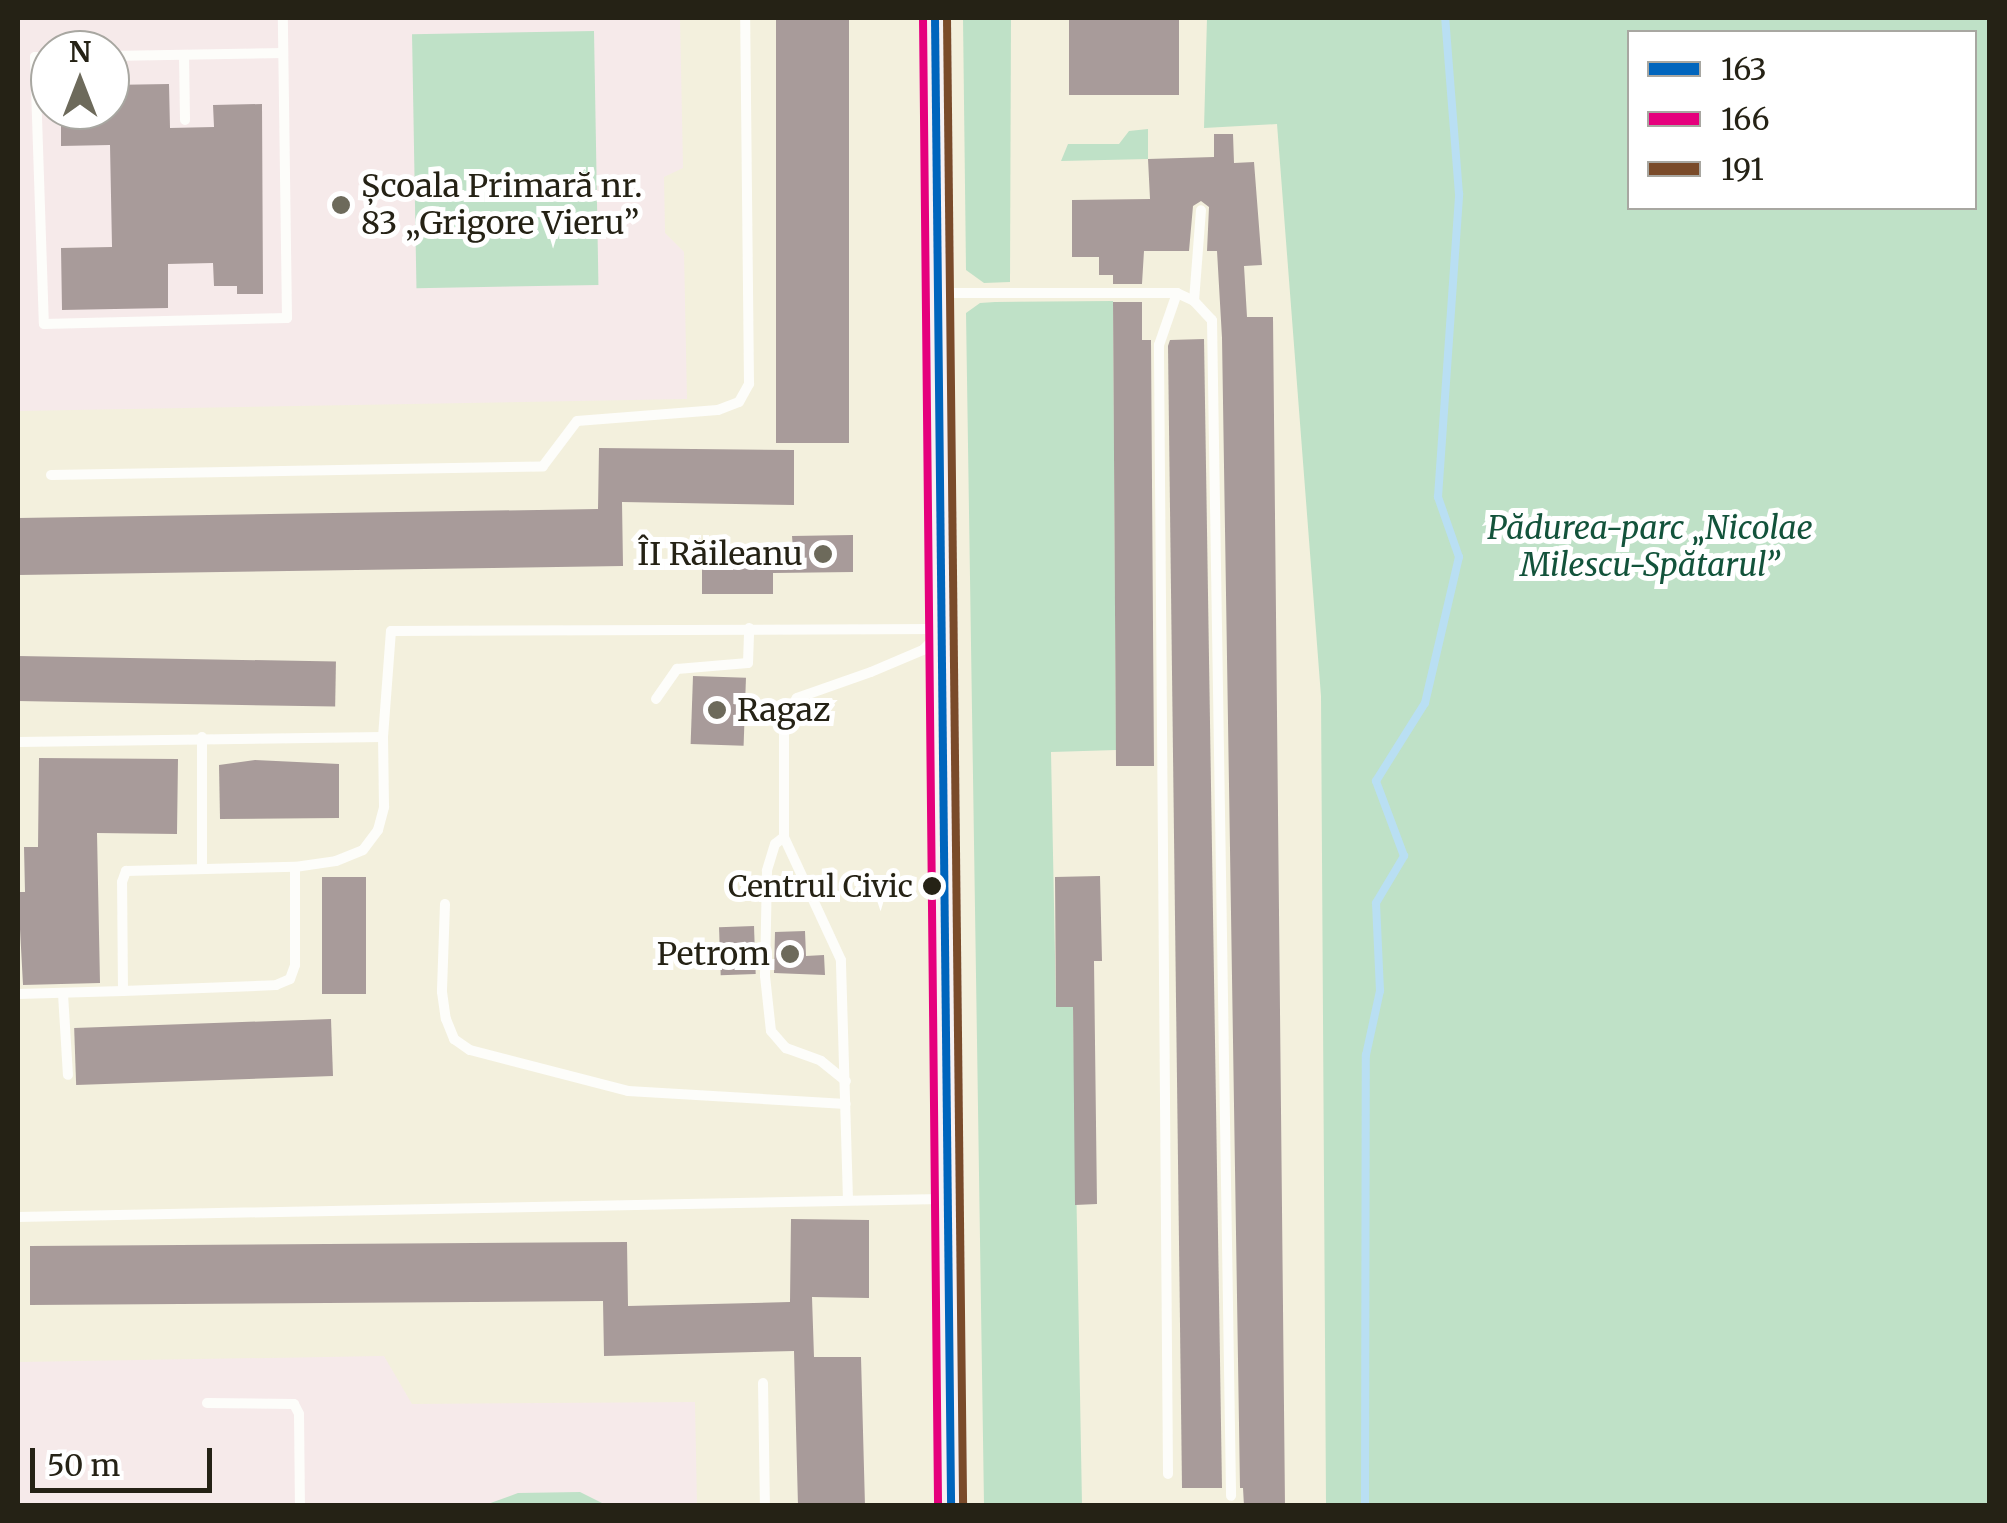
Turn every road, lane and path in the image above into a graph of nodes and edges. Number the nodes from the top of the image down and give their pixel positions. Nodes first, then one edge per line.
1 (283, 18) edge
2 (746, 18) edge
3 (935, 18) edge
4 (283, 53) junction
5 (130, 56) edge
6 (184, 56) junction
7 (185, 120) dead end
8 (37, 130) edge
9 (1201, 210) dead end
10 (940, 293) junction
11 (1177, 294) junction
12 (1194, 301) junction
13 (51, 474) dead end
14 (749, 628) junction
15 (943, 629) junction
16 (656, 699) dead end
17 (202, 737) junction
18 (383, 737) junction
19 (18, 742) edge
20 (784, 837) junction
21 (295, 866) junction
22 (202, 867) junction
23 (445, 904) dead end
24 (122, 991) junction
25 (18, 994) edge
26 (63, 994) junction
27 (68, 1075) dead end
28 (846, 1081) junction
29 (846, 1104) junction
30 (945, 1199) junction
31 (848, 1200) junction
32 (18, 1217) edge
33 (763, 1383) dead end
34 (207, 1403) dead end
35 (1168, 1474) dead end
36 (1231, 1496) dead end
37 (300, 1506) edge
38 (764, 1506) edge
39 (952, 1506) edge

1 - 4 lane
2 - 13 lane
3 - 10 main road
4 - 6 lane
4 - 8 lane
5 - 6 lane
6 - 7 lane
9 - 12 lane
10 - 11 lane
10 - 15 main road
11 - 12 lane
11 - 35 lane
12 - 36 lane
14 - 15 lane
14 - 16 lane
14 - 18 lane
15 - 20 lane
15 - 30 main road
17 - 18 lane
17 - 19 lane
17 - 22 lane
18 - 21 lane
20 - 28 lane
20 - 28 lane
21 - 22 lane
21 - 24 lane
22 - 24 lane
23 - 29 lane
24 - 26 lane
25 - 26 lane
26 - 27 lane
28 - 29 lane
29 - 31 lane
30 - 31 lane
30 - 39 main road
31 - 32 lane
33 - 38 lane
34 - 37 lane

